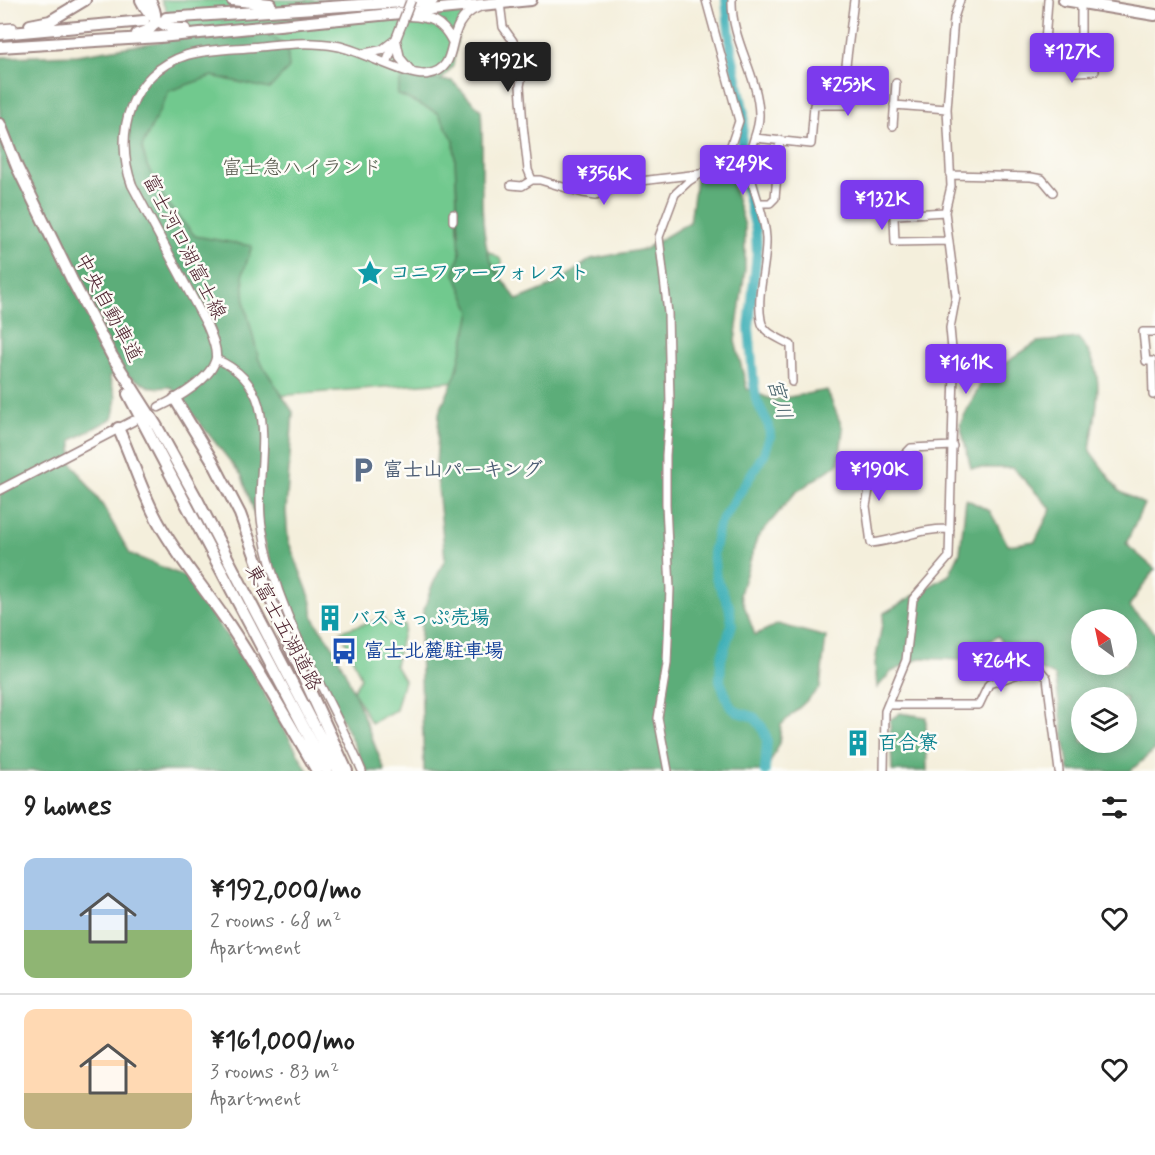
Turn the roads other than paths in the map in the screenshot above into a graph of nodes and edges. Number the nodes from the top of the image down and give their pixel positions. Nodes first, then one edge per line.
1 (85, 0) edge
2 (141, 0) edge
3 (150, 0) edge
4 (232, 0) edge
5 (366, 0) edge
6 (411, 0) edge
7 (433, 0) edge
8 (531, 0) edge
9 (706, 0) edge
10 (732, 0) edge
11 (854, 0) edge
12 (960, 0) edge
13 (1048, 0) edge
14 (1064, 0) edge
15 (1102, 0) edge
16 (1081, 3) junction
17 (497, 4) junction
18 (324, 6) junction
19 (1155, 9) edge
20 (1155, 15) edge
21 (366, 16) junction
22 (161, 19) junction
23 (144, 21) dead end
24 (236, 29) junction
25 (0, 31) edge
26 (396, 40) junction
27 (452, 40) junction
28 (84, 42) junction
29 (0, 47) edge
30 (1081, 48) dead end
31 (365, 53) junction
32 (1044, 56) dead end
33 (387, 62) junction
34 (413, 72) junction
35 (896, 83) dead end
36 (894, 105) junction
37 (947, 109) junction
38 (0, 124) edge
39 (893, 126) dead end
40 (0, 137) edge
41 (755, 138) junction
42 (780, 140) junction
43 (749, 152) junction
44 (729, 157) junction
45 (700, 174) junction
46 (950, 175) junction
47 (532, 180) junction
48 (511, 185) dead end
49 (1053, 192) dead end
50 (759, 203) junction
51 (945, 212) junction
52 (949, 241) junction
53 (1155, 332) edge
54 (216, 359) junction
55 (1153, 361) edge
56 (792, 382) dead end
57 (1153, 394) dead end
58 (174, 399) junction
59 (159, 407) dead end
60 (133, 421) dead end
61 (118, 428) junction
62 (953, 446) junction
63 (0, 490) edge
64 (198, 501) joint
65 (187, 506) joint
66 (950, 529) junction
67 (888, 705) junction
68 (356, 758) junction
69 (348, 767) edge
70 (317, 771) edge
71 (327, 771) edge
72 (338, 771) edge
73 (362, 771) edge
74 (668, 771) edge
75 (884, 771) edge
76 (1059, 771) edge

1 - 25 highway
2 - 22 highway
3 - 22 highway
4 - 18 highway
5 - 18 main road
6 - 26 main road, bridge
7 - 18 highway
8 - 17 highway
9 - 44 street
10 - 41 street
11 - 42 street
12 - 37 street
13 - 32 street
14 - 16 highway
15 - 19 highway
16 - 20 highway
16 - 30 street
17 - 21 highway
17 - 27 main road
17 - 47 street
18 - 22 highway
21 - 24 highway
21 - 27 main road
22 - 24 highway
22 - 28 highway
23 - 25 highway
24 - 28 highway
26 - 31 main road
26 - 33 main road
26 - 34 main road
27 - 34 main road, 富士河口湖富士線
28 - 29 highway
31 - 33 main road, 富士河口湖富士線
31 - 54 main road, 富士河口湖富士線
33 - 34 main road, 富士河口湖富士線
35 - 36 street
36 - 37 street
36 - 39 street
37 - 46 street
38 - 64 highway, 中央自動車道
40 - 65 highway, 中央自動車道
41 - 42 street
41 - 43 street
42 - 50 street
43 - 44 street
43 - 50 street
44 - 45 street
45 - 47 street
45 - 74 street
46 - 49 street
46 - 51 street
47 - 48 street
50 - 56 street
51 - 52 street
51 - 52 street
52 - 62 street
53 - 55 street
54 - 58 main road
54 - 68 street
55 - 57 street
58 - 59 main road
58 - 69 highway
60 - 61 main road
61 - 63 main road
61 - 70 highway
62 - 66 street
62 - 66 street
64 - 72 highway, 東富士五湖道路
65 - 71 highway, 東富士五湖道路
66 - 67 street
67 - 75 street
67 - 76 street
68 - 69 street
68 - 73 street

